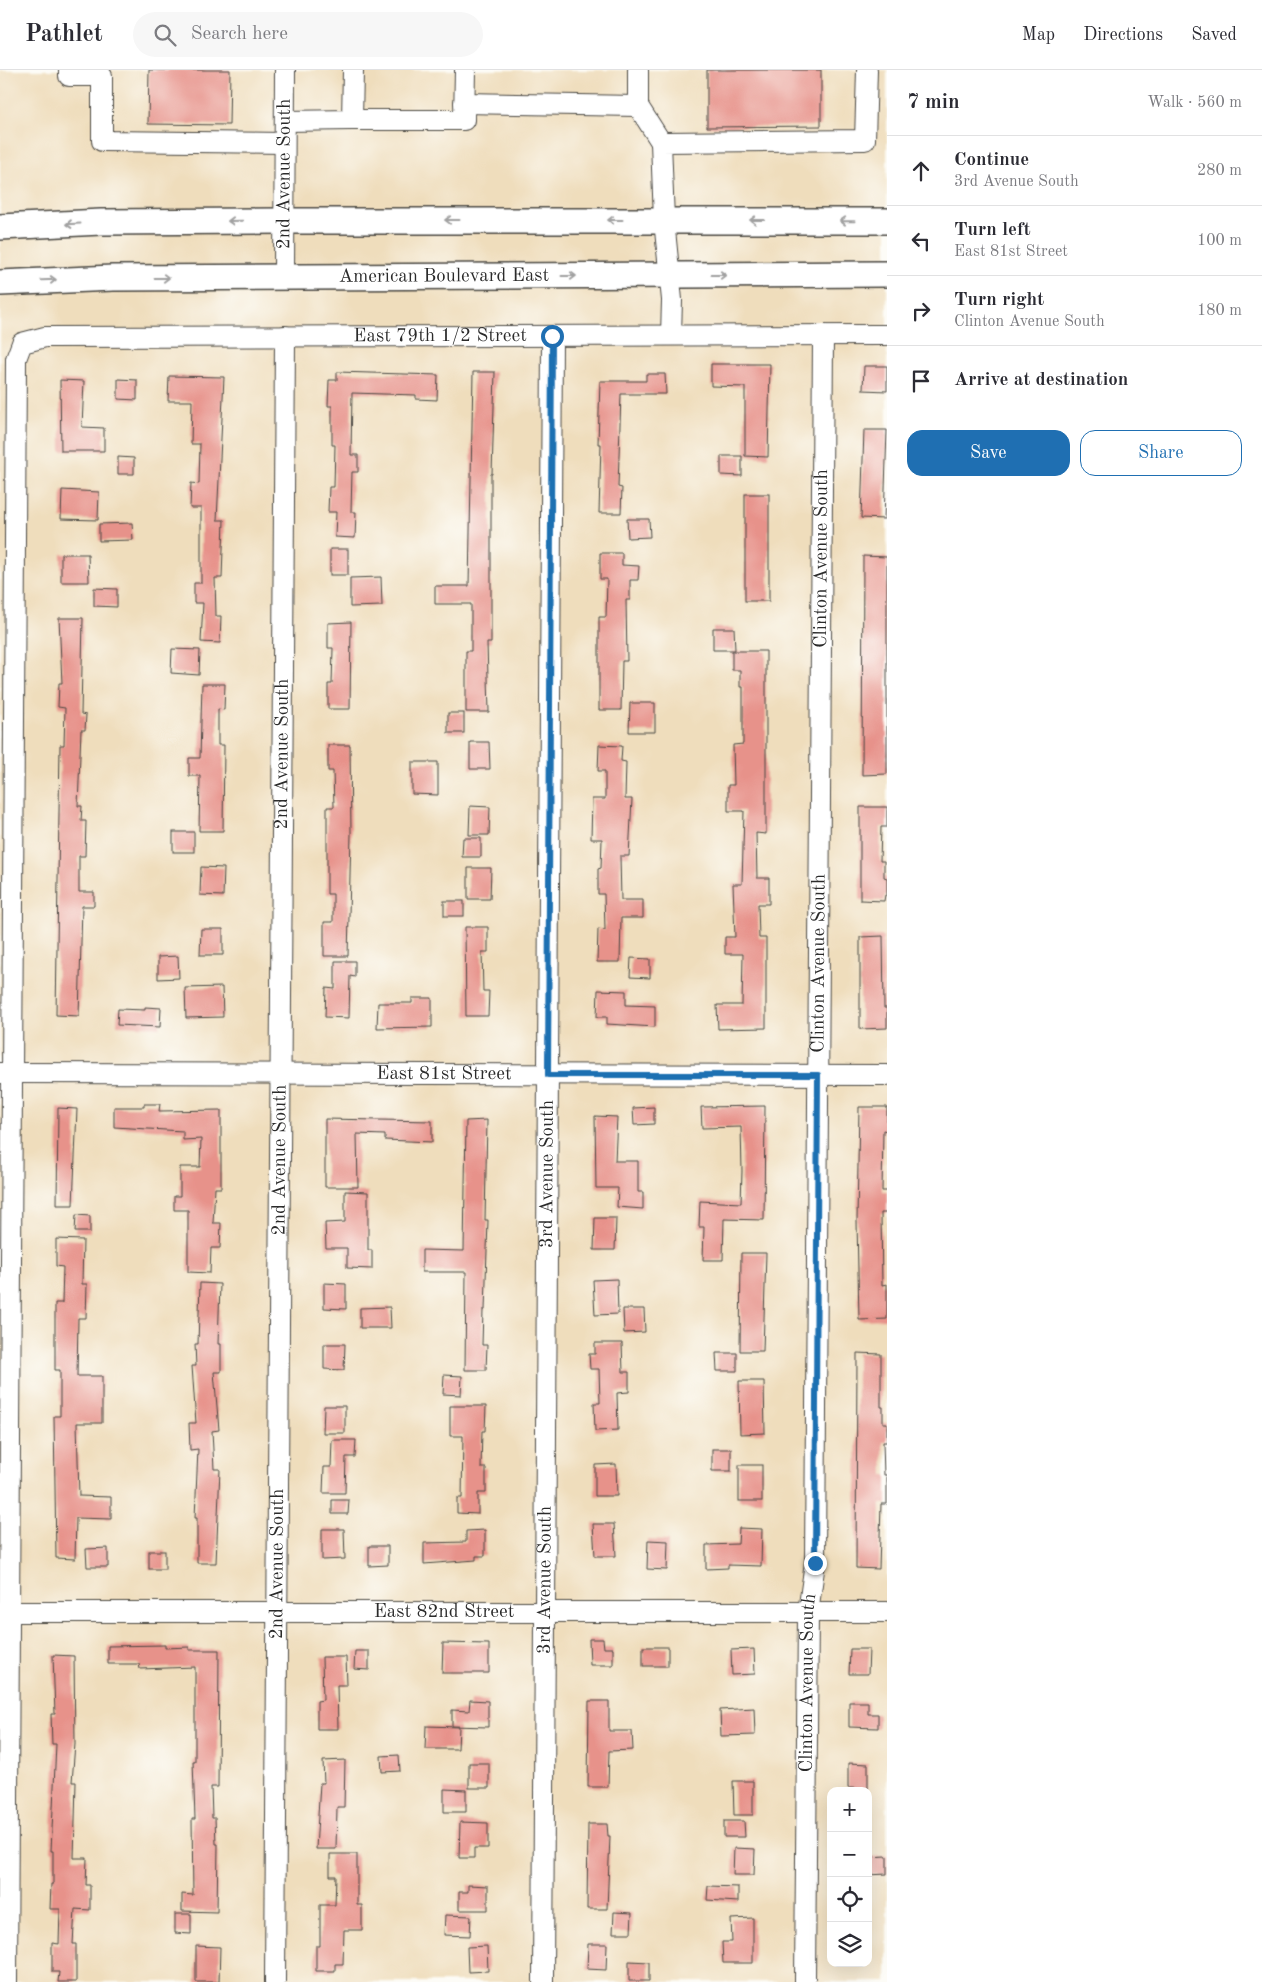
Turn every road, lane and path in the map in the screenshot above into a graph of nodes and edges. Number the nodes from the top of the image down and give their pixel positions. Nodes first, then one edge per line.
1 (69, 70) edge
2 (285, 70) edge
3 (352, 70) edge
4 (465, 70) edge
5 (638, 70) edge
6 (866, 70) edge
7 (464, 103) junction
8 (638, 106) junction
9 (352, 120) junction
10 (284, 121) junction
11 (661, 142) junction
12 (284, 143) junction
13 (284, 220) junction
14 (664, 220) junction
15 (887, 221) edge
16 (0, 227) edge
17 (887, 274) edge
18 (670, 276) junction
19 (284, 278) junction
20 (0, 282) edge
21 (671, 334) junction
22 (823, 334) junction
23 (887, 335) edge
24 (285, 336) junction
25 (552, 336) junction
26 (6, 1074) edge
27 (282, 1074) junction
28 (548, 1075) junction
29 (818, 1075) junction
30 (887, 1075) edge
31 (5, 1612) edge
32 (279, 1612) junction
33 (546, 1612) junction
34 (808, 1612) junction
35 (887, 1612) edge
36 (7, 1982) edge
37 (276, 1982) edge
38 (543, 1982) edge
39 (805, 1982) edge

1 - 12 street
2 - 10 street, 2nd Avenue South
3 - 9 street
4 - 7 street
5 - 8 street
6 - 11 street
7 - 8 street
7 - 9 street
8 - 11 street
9 - 10 street
10 - 12 street, 2nd Avenue South
11 - 14 street
12 - 13 street, 2nd Avenue South
14 -> 13 main road
13 -> 16 main road
13 - 19 street, 2nd Avenue South
15 -> 14 main road
14 - 18 street
18 -> 17 main road, American Boulevard East
19 -> 18 main road, American Boulevard East
18 - 21 street
20 -> 19 main road, American Boulevard East
21 - 22 street, East 79th 1/2 Street
21 - 25 street, East 79th 1/2 Street
22 - 23 street, East 79th 1/2 Street
22 - 29 street, Clinton Avenue South
24 - 25 street, East 79th 1/2 Street
24 - 26 street, East 79th 1/2 Street
24 - 27 street, 2nd Avenue South
25 - 28 street, 3rd Avenue South
26 - 27 street, East 81st Street
26 - 31 street
27 - 28 street, East 81st Street
27 - 32 street, 2nd Avenue South
28 - 29 street, East 81st Street
28 - 33 street, 3rd Avenue South
29 - 30 street, East 81st Street
29 - 34 street, Clinton Avenue South
31 - 32 street, East 82nd Street
31 - 36 street
32 - 33 street, East 82nd Street
32 - 37 street, 2nd Avenue South
33 - 34 street, East 82nd Street
33 - 38 street, 3rd Avenue South
34 - 35 street, East 82nd Street
34 - 39 street, Clinton Avenue South

